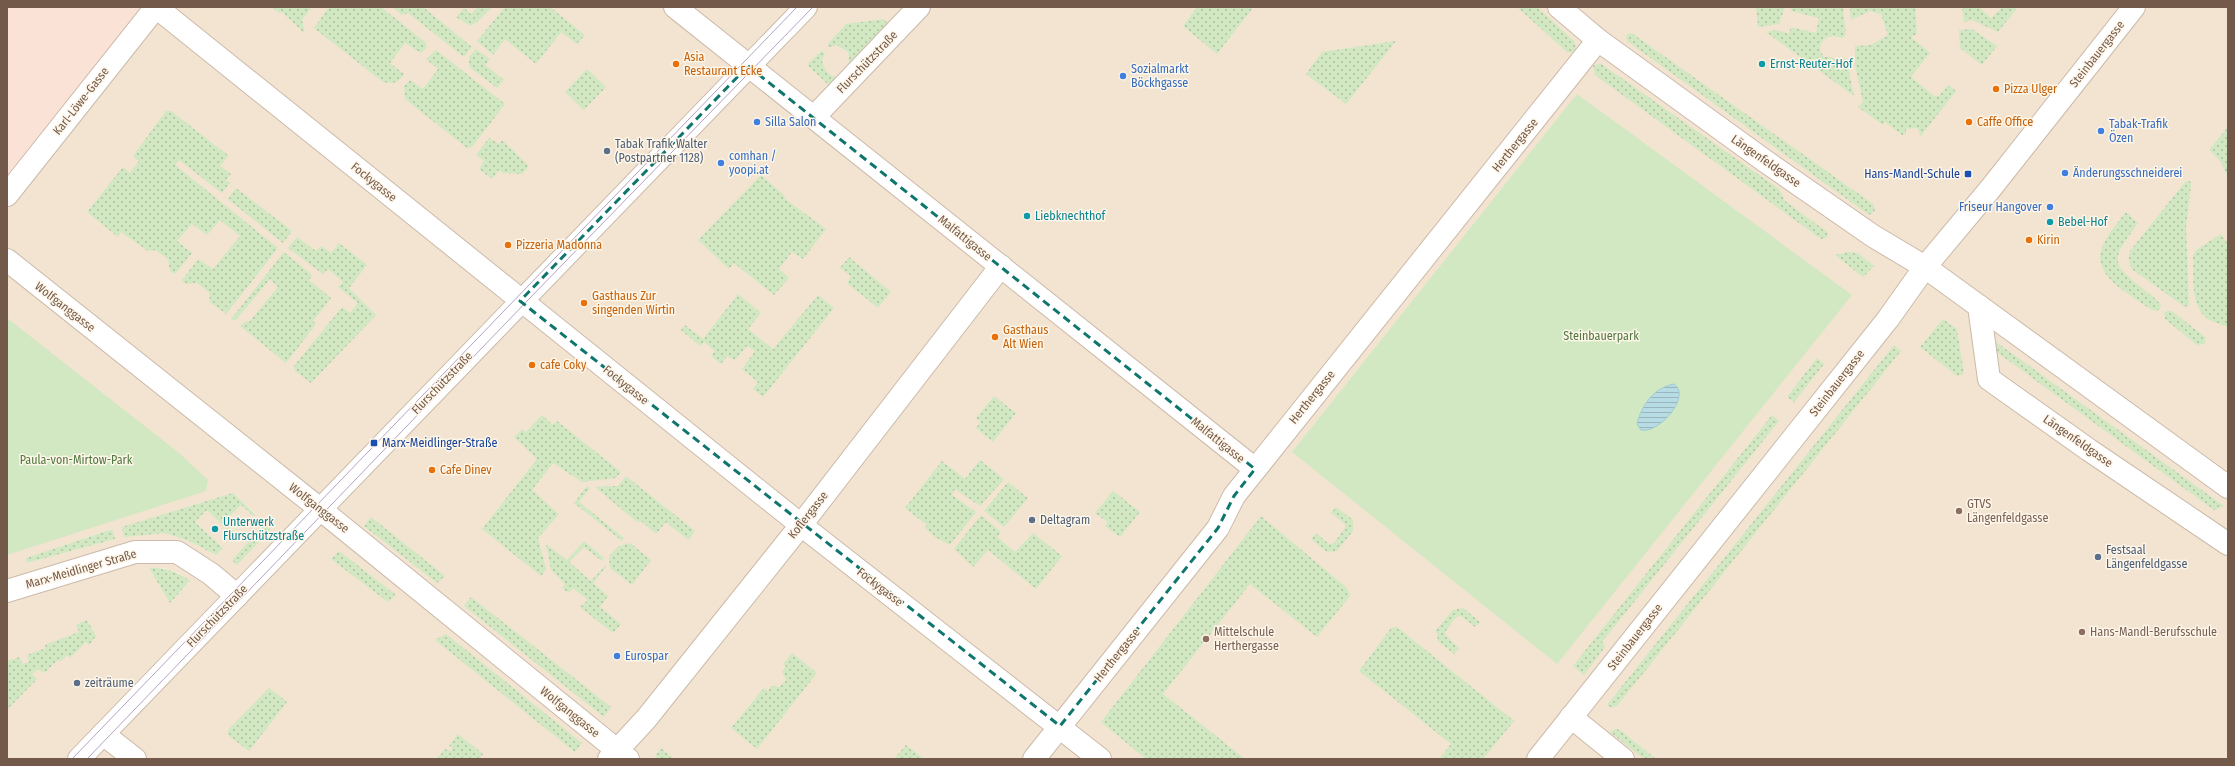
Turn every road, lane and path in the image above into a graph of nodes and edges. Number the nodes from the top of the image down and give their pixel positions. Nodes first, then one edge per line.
1 (156, 7) edge
2 (675, 7) edge
3 (806, 7) edge
4 (919, 7) edge
5 (1559, 7) edge
6 (2134, 7) edge
7 (1598, 40) junction
8 (748, 66) junction
9 (814, 117) junction
10 (7, 195) edge
11 (7, 260) edge
12 (1001, 266) junction
13 (1925, 267) junction
14 (520, 301) junction
15 (1979, 306) junction
16 (1255, 469) junction
17 (2228, 487) edge
18 (320, 509) junction
19 (801, 525) junction
20 (2228, 544) edge
21 (7, 591) edge
22 (237, 596) junction
23 (1571, 717) junction
24 (1060, 726) junction
25 (103, 734) junction
26 (618, 756) edge
27 (79, 759) edge
28 (135, 759) edge
29 (1034, 759) edge
30 (1100, 759) edge
31 (1538, 759) edge
32 (1623, 759) edge

1 - 10 street, Karl-Löwe-Gasse
1 - 14 street, Fockygasse
2 - 8 street, Malfattigasse
3 - 8 street, Flurschützstraße
4 - 9 street, Flurschützstraße
5 - 7 street, Längenfeldgasse
6 - 13 street, Steinbauergasse
7 - 13 street, Längenfeldgasse
7 - 16 street, Herthergasse
8 - 9 street, Malfattigasse
8 - 14 street, Flurschützstraße
9 - 12 street, Malfattigasse
11 - 18 street, Wolfganggasse
12 - 16 street, Malfattigasse
12 - 19 street, Koflergasse
13 - 15 street, Längenfeldgasse
13 - 23 street, Steinbauergasse
14 - 18 street, Flurschützstraße
14 - 19 street, Fockygasse
15 - 17 street, Längenfeldgasse
15 - 20 street, Längenfeldgasse
16 - 24 street, Herthergasse
18 - 22 street, Flurschützstraße
18 - 26 street, Wolfganggasse
19 - 24 street, Fockygasse
19 - 26 street, Koflergasse
21 - 22 street, Marx-Meidlinger Straße
22 - 25 street, Flurschützstraße
23 - 31 street, Steinbauergasse
23 - 32 street
24 - 29 street, Herthergasse
24 - 30 street, Fockygasse
25 - 27 street, Flurschützstraße
25 - 28 street

